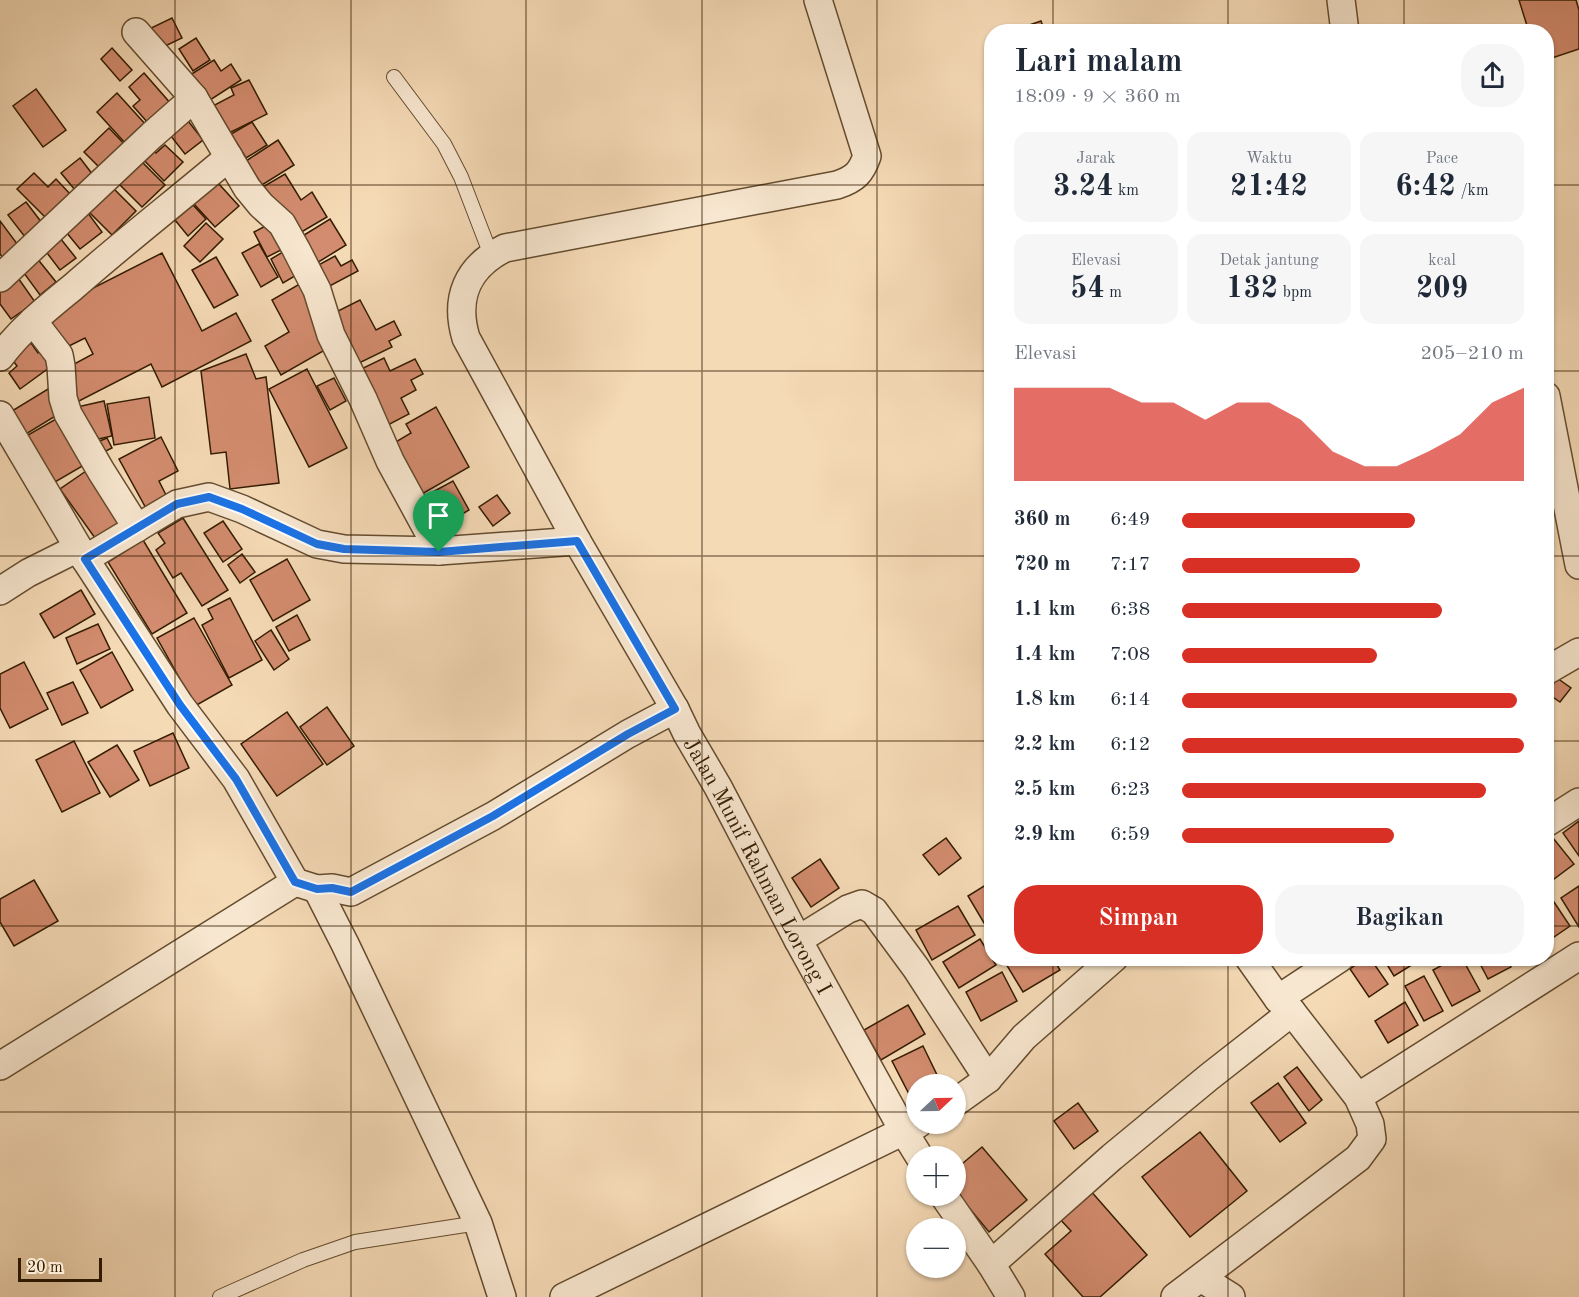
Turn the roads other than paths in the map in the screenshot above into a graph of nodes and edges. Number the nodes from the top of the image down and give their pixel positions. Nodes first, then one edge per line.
1 (818, 0) edge
2 (1341, 0) edge
3 (1344, 24) edge
4 (136, 32) dead end
5 (394, 77) dead end
6 (194, 98) junction
7 (229, 157) junction
8 (491, 255) junction
9 (0, 278) edge
10 (33, 321) junction
11 (0, 357) edge
12 (0, 415) edge
13 (1554, 477) edge
14 (1556, 497) edge
15 (137, 528) junction
16 (577, 541) junction
17 (439, 552) junction
18 (81, 554) junction
19 (1579, 566) edge
20 (0, 591) edge
21 (1579, 652) edge
22 (1554, 666) edge
23 (675, 709) junction
24 (1579, 802) edge
25 (1554, 819) edge
26 (306, 886) junction
27 (798, 940) junction
28 (1579, 956) edge
29 (1105, 966) edge
30 (1256, 966) edge
31 (1331, 966) edge
32 (1285, 1005) junction
33 (0, 1066) edge
34 (988, 1079) junction
35 (966, 1095) edge
36 (1358, 1097) junction
37 (906, 1119) edge
38 (906, 1129) edge
39 (951, 1206) edge
40 (478, 1223) junction
41 (991, 1264) junction
42 (1201, 1278) junction
43 (220, 1297) edge
44 (502, 1297) edge
45 (564, 1297) edge
46 (1011, 1297) edge
47 (1174, 1297) edge
48 (1232, 1297) edge

1 - 8 street
2 - 3 street
4 - 6 street
5 - 8 lane
6 - 7 street
6 - 9 street
7 - 10 street
7 - 17 street
8 - 16 street, Jalan Munif Rahman Lorong I
10 - 11 street
10 - 15 street
12 - 18 street
13 - 14 street
14 - 19 street
15 - 17 street
15 - 18 street
16 - 17 street
16 - 23 street, Jalan Munif Rahman Lorong I
18 - 20 street
18 - 26 street
21 - 22 street
23 - 26 street
23 - 27 street, Jalan Munif Rahman Lorong I
24 - 25 street
26 - 33 street
26 - 40 street
27 - 34 street
27 - 37 street, Jalan Munif Rahman Lorong I
28 - 36 street
29 - 34 street
30 - 32 street
31 - 32 street
32 - 36 street
32 - 41 street
34 - 35 street
36 - 42 street
38 - 45 street
39 - 41 street
40 - 43 lane
40 - 44 street
41 - 46 street
42 - 47 street
42 - 48 street

